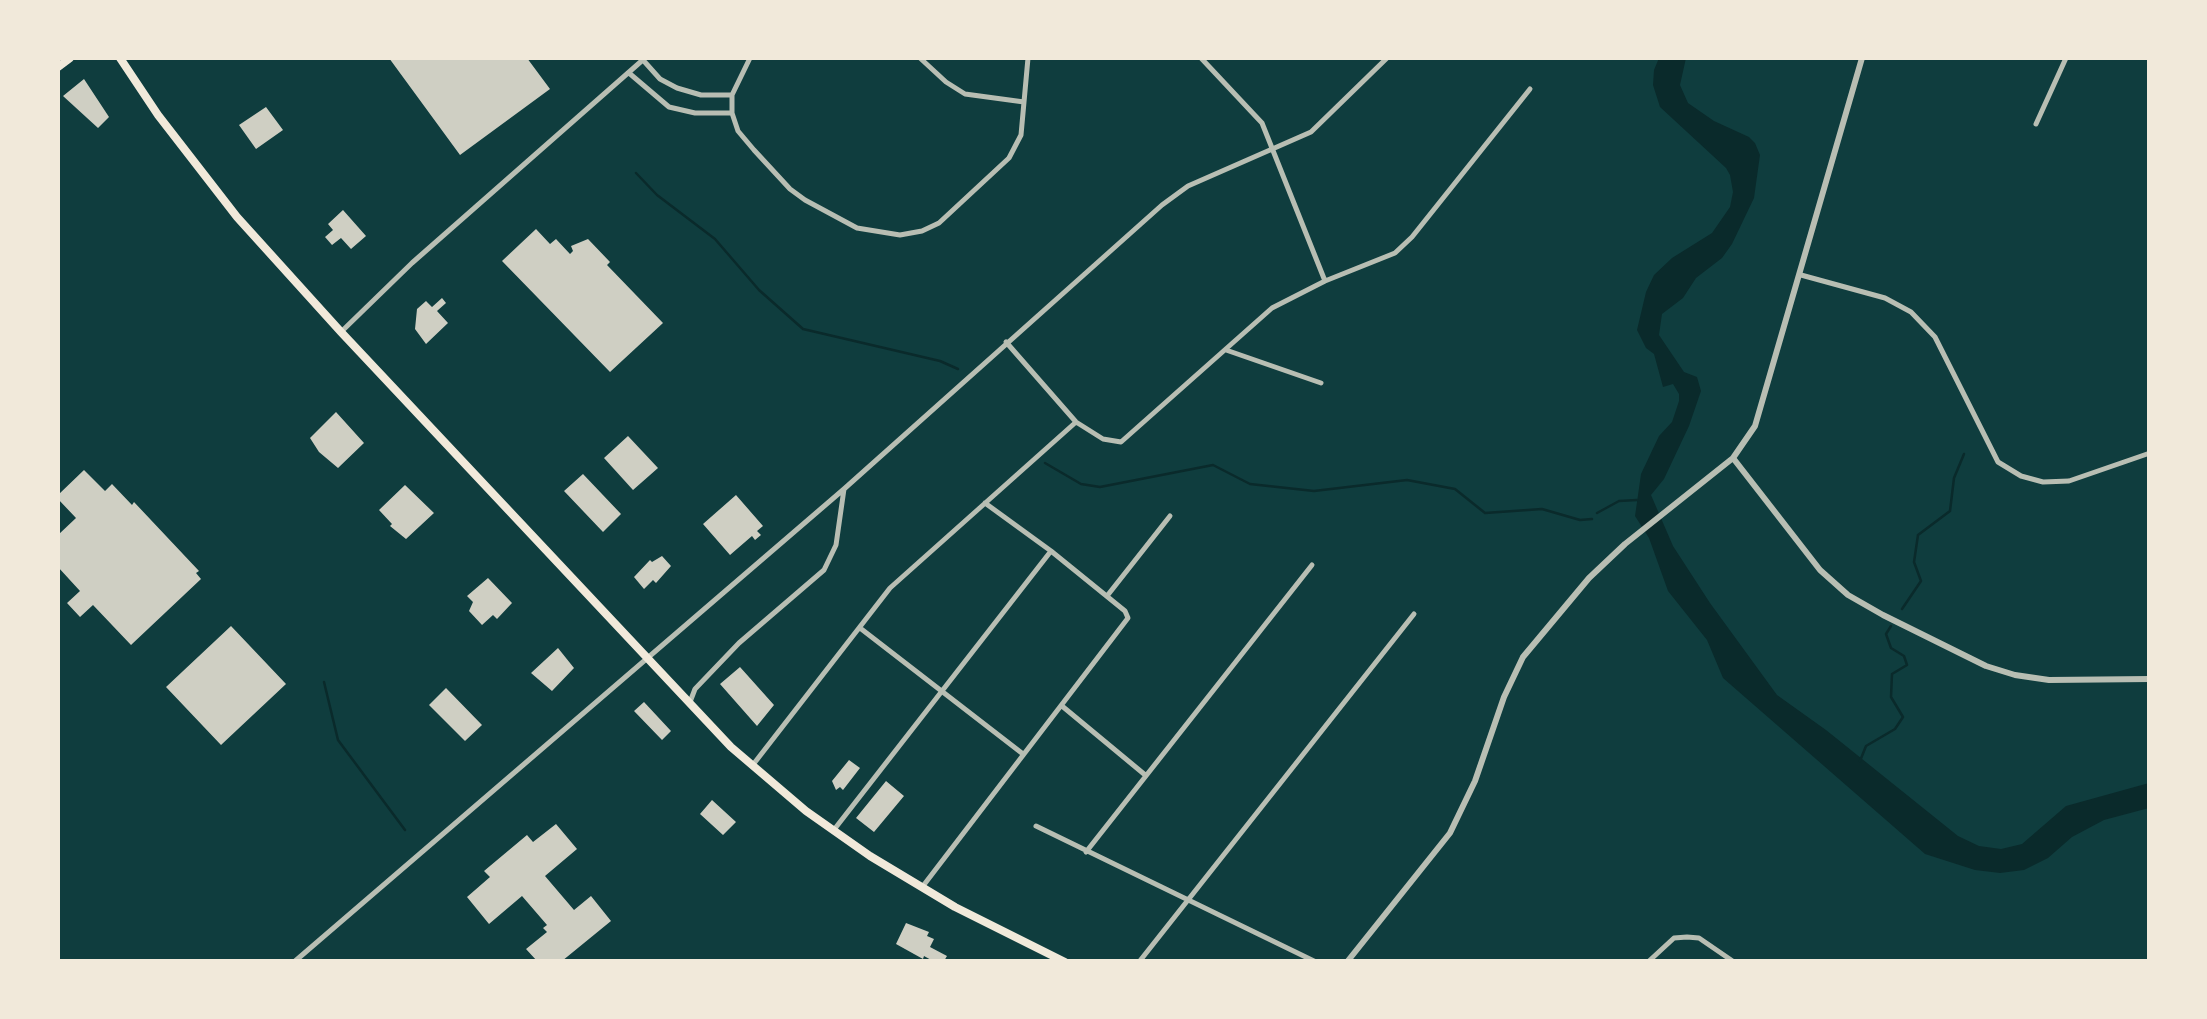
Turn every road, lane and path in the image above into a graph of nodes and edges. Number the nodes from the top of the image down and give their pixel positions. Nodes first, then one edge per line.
1 (70, 58) edge
2 (120, 58) edge
3 (644, 58) edge
4 (750, 58) edge
5 (920, 58) edge
6 (1028, 58) edge
7 (1201, 58) edge
8 (1386, 58) edge
9 (1862, 58) edge
10 (2066, 58) edge
11 (58, 67) edge
12 (629, 72) junction
13 (1530, 89) dead end
14 (732, 95) junction
15 (1024, 102) junction
16 (732, 113) junction
17 (2036, 124) dead end
18 (1271, 150) junction
19 (1801, 274) junction
20 (1326, 280) junction
21 (340, 332) junction
22 (1006, 342) junction
23 (1226, 350) junction
24 (1321, 383) dead end
25 (1076, 422) junction
26 (2150, 453) edge
27 (1733, 458) junction
28 (844, 489) junction
29 (985, 503) junction
30 (1170, 516) dead end
31 (1050, 551) junction
32 (1312, 565) dead end
33 (1106, 596) junction
34 (1414, 614) dead end
35 (860, 628) junction
36 (648, 660) junction
37 (2150, 679) edge
38 (942, 694) junction
39 (690, 705) junction
40 (1062, 706) junction
41 (1023, 754) junction
42 (752, 766) junction
43 (1144, 774) junction
44 (1036, 826) dead end
45 (834, 831) junction
46 (1086, 852) junction
47 (921, 888) junction
48 (1186, 902) junction
49 (1303, 959) edge
50 (294, 962) edge
51 (1065, 962) edge
52 (1139, 962) edge
53 (1316, 962) edge
54 (1347, 962) edge
55 (1648, 962) edge
56 (1734, 962) edge

1 - 11 main road
2 - 21 main road
3 - 12 street
3 - 14 street
4 - 14 street
5 - 15 street
6 - 15 street
7 - 18 street
8 - 18 street
9 - 19 street
10 - 17 street
12 - 16 street
12 - 21 street
13 - 20 street
14 - 16 street
15 - 16 street
18 - 20 street
18 - 22 street
19 - 26 street
19 - 27 street
20 - 23 street
21 - 36 main road
22 - 25 street
22 - 28 street
23 - 24 street
23 - 25 street
25 - 29 street
27 - 37 street
27 - 54 street
28 - 36 street
28 - 39 street
29 - 31 street
29 - 35 street
30 - 33 street
31 - 33 street
31 - 38 street
32 - 43 street
33 - 40 street
34 - 48 street
35 - 38 street
35 - 42 street
36 - 39 main road
36 - 50 street
38 - 41 street
38 - 45 street
39 - 42 main road
40 - 41 street
40 - 43 street
41 - 47 street
42 - 45 main road
43 - 46 street
44 - 46 street
45 - 47 main road
46 - 48 street
47 - 51 main road
48 - 49 street
48 - 52 street
49 - 53 street
55 - 56 street

